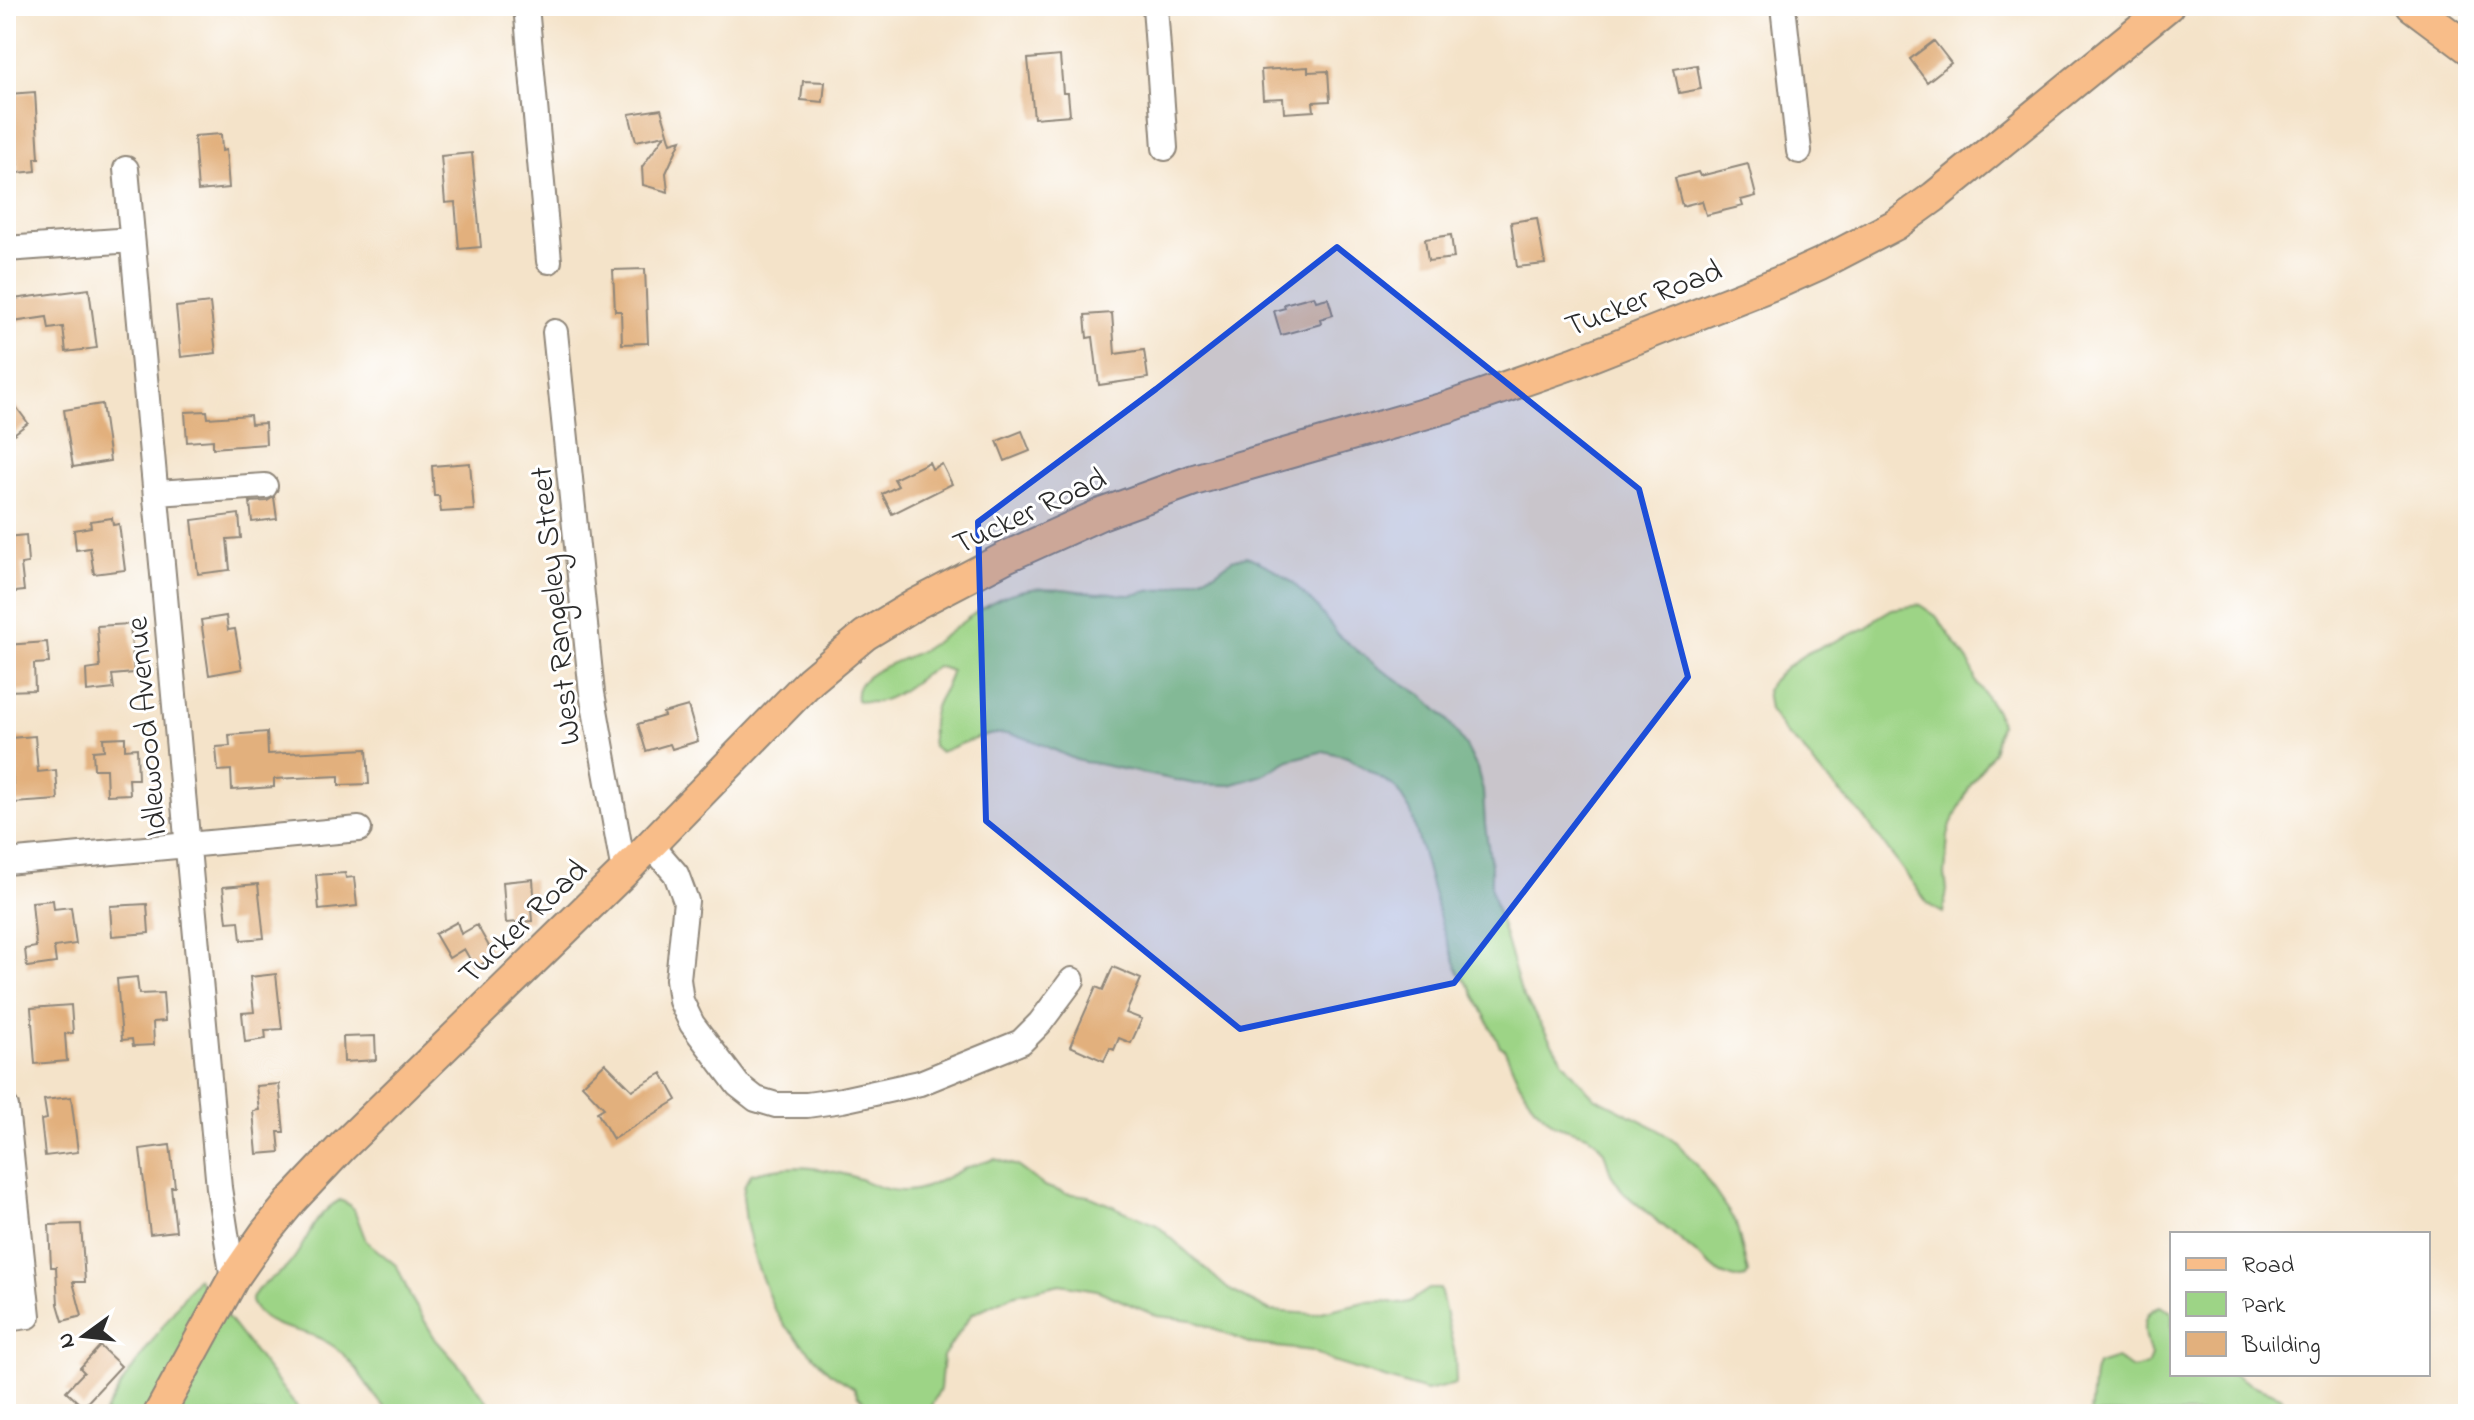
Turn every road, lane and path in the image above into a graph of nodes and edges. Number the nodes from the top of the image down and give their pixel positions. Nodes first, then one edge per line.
1 (526, 6) edge
2 (1155, 6) edge
3 (1783, 6) edge
4 (2168, 6) edge
5 (2430, 11) edge
6 (2468, 48) edge
7 (1165, 148) dead end
8 (1799, 151) dead end
9 (126, 169) dead end
10 (132, 240) junction
11 (6, 249) edge
12 (549, 261) dead end
13 (555, 332) dead end
14 (265, 486) dead end
15 (157, 493) junction
16 (359, 829) dead end
17 (651, 845) junction
18 (188, 846) junction
19 (6, 862) edge
20 (624, 872) junction
21 (1072, 980) dead end
22 (6, 1107) edge
23 (233, 1279) junction
24 (17, 1317) edge
25 (159, 1414) edge

1 - 12 street
2 - 7 street
3 - 8 street
4 - 17 main road, Tucker Road
5 - 6 main road
9 - 10 street, Idlewood Avenue
10 - 11 street
10 - 15 street, Idlewood Avenue
13 - 20 street, West Rangeley Street
14 - 15 street
15 - 18 street, Idlewood Avenue
16 - 18 street
17 - 20 main road, Tucker Road
17 - 21 street
18 - 19 street
18 - 23 street, Idlewood Avenue
20 - 23 main road, Tucker Road
22 - 24 street
23 - 25 main road, Tucker Road

